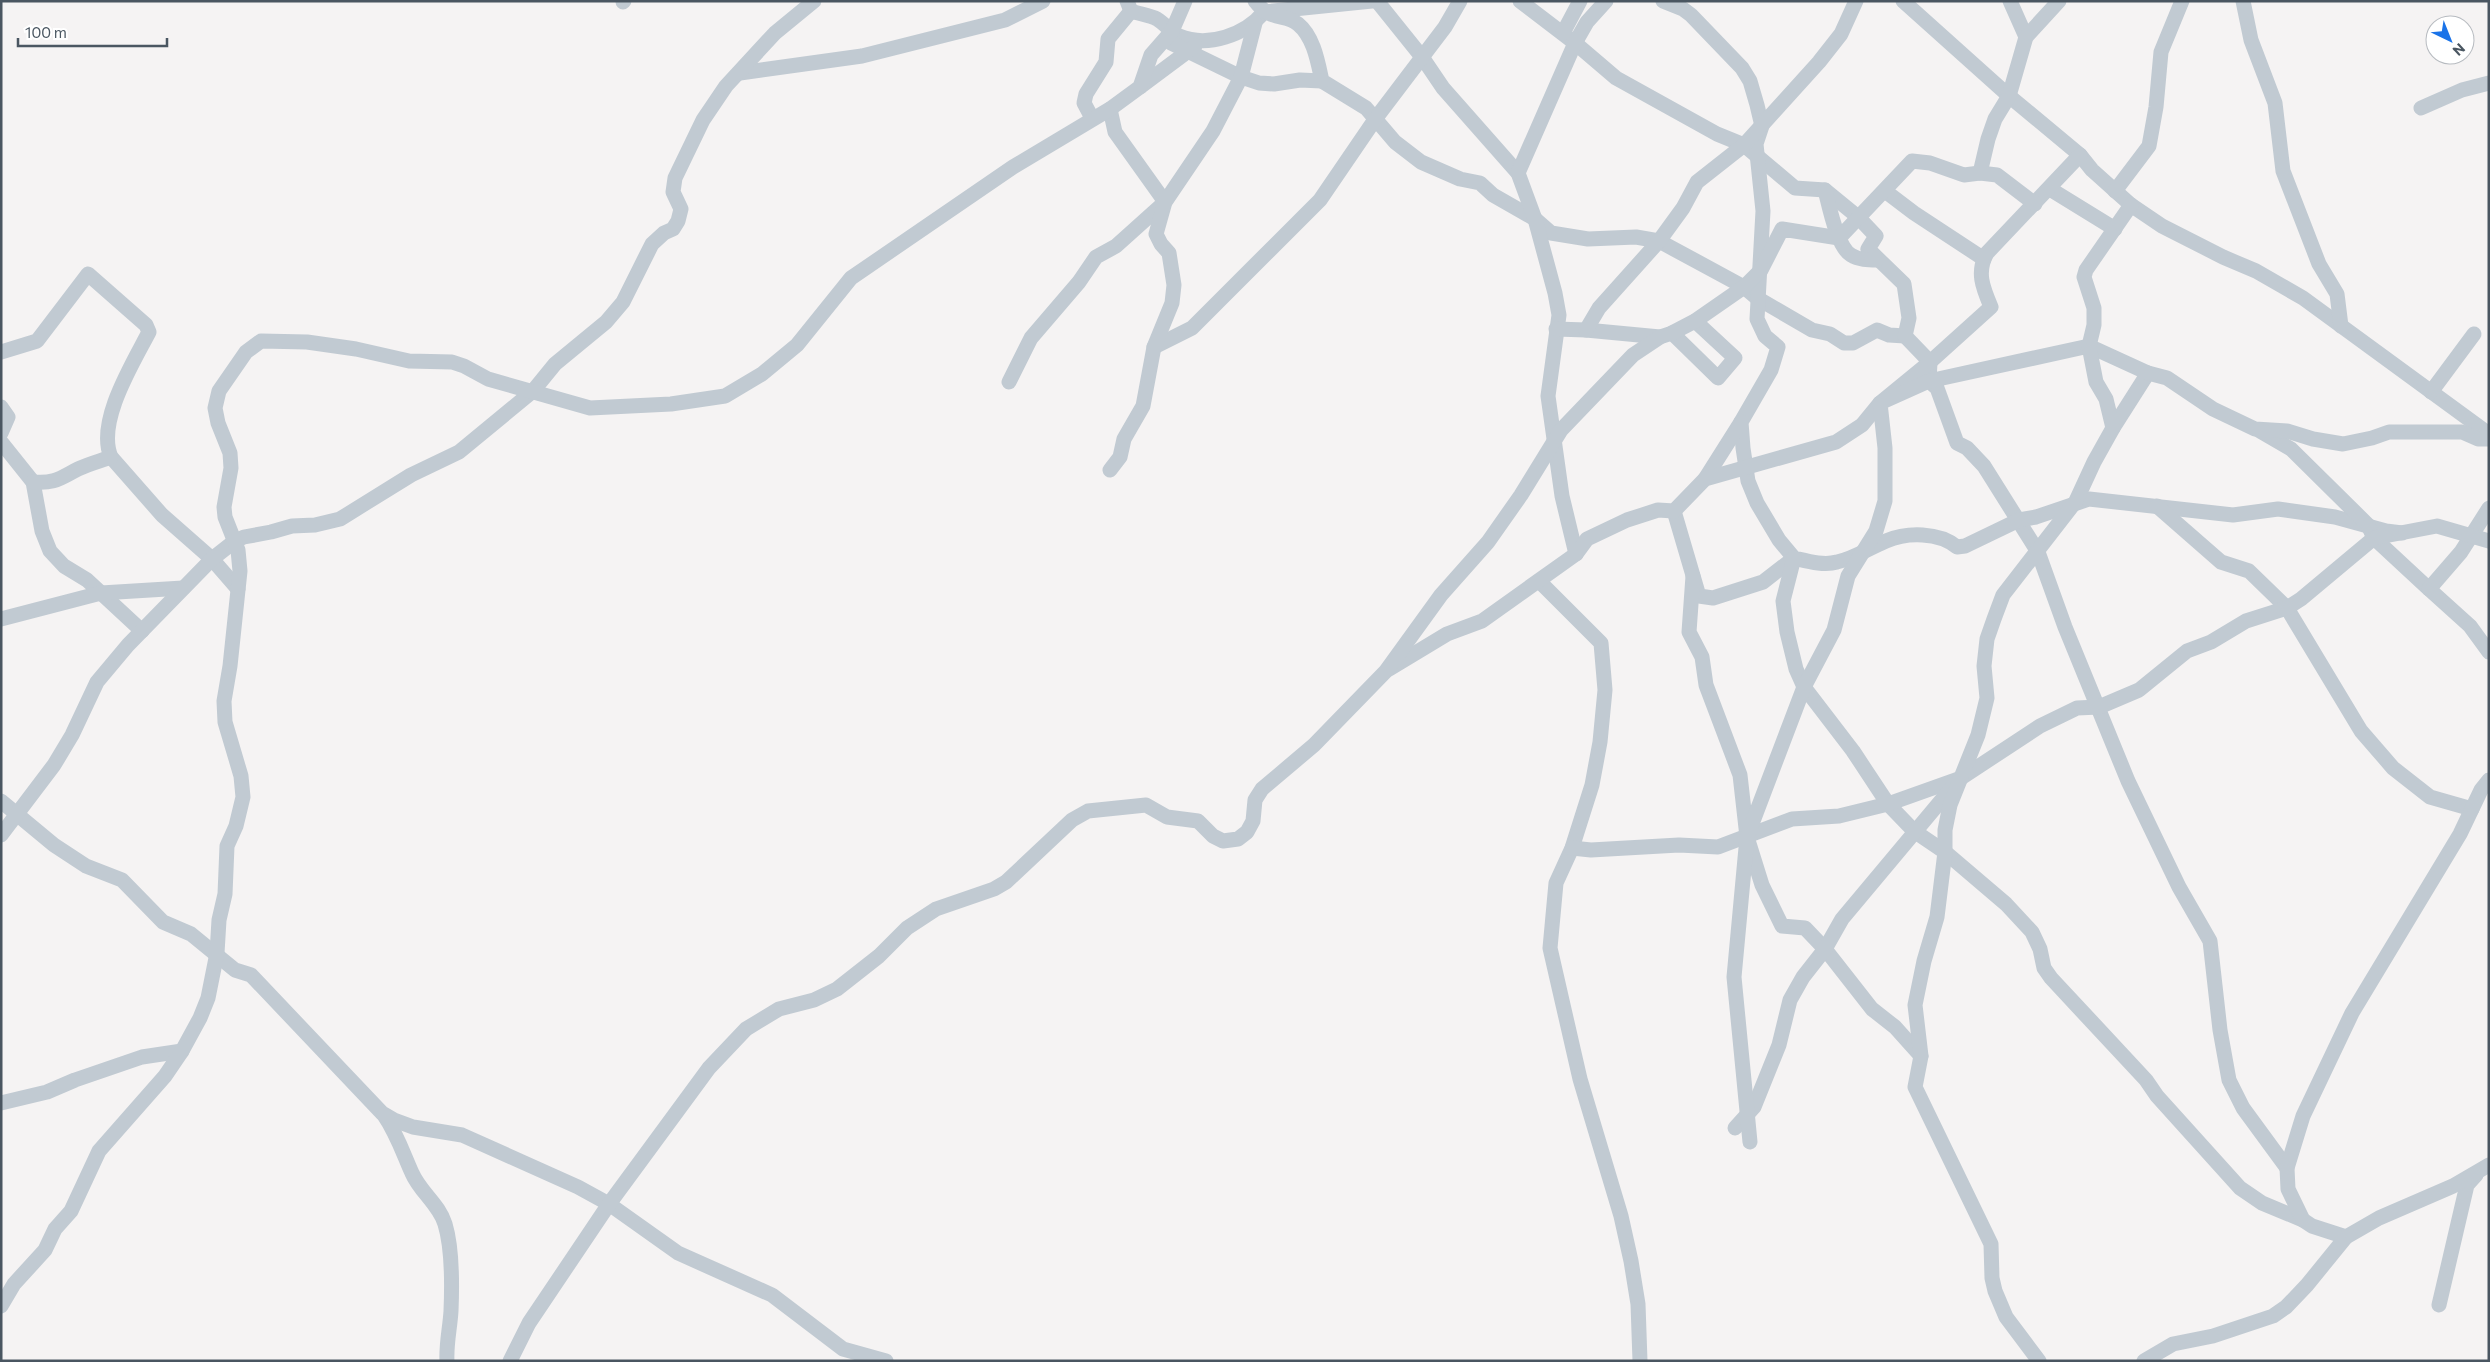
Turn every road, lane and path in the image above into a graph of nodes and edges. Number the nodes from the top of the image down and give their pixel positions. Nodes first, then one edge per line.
1 (814, 1) edge
2 (1043, 1) edge
3 (1185, 1) edge
4 (1372, 1) edge
5 (1377, 1) edge
6 (1460, 1) edge
7 (1520, 1) edge
8 (1580, 1) edge
9 (1606, 1) edge
10 (1663, 1) edge
11 (1856, 1) edge
12 (1902, 1) edge
13 (2010, 1) edge
14 (2059, 1) edge
15 (2182, 1) edge
16 (2242, 1) edge
17 (1129, 6) edge
18 (1287, 6) edge
19 (1258, 12) edge
20 (1172, 31) junction
21 (2026, 37) junction
22 (1569, 38) junction
23 (1202, 41) junction
24 (1188, 51) junction
25 (1422, 57) junction
26 (740, 73) junction
27 (1240, 77) junction
28 (1322, 81) junction
29 (2489, 83) edge
30 (1140, 87) junction
31 (2009, 96) junction
32 (2421, 108) dead end
33 (1110, 109) junction
34 (1092, 118) junction
35 (1376, 118) junction
36 (1762, 126) junction
37 (1744, 145) junction
38 (2080, 155) junction
39 (1758, 157) junction
40 (1980, 172) junction
41 (1518, 173) junction
42 (2050, 189) junction
43 (1824, 190) junction
44 (2115, 190) junction
45 (1885, 191) junction
46 (1165, 202) junction
47 (2035, 204) junction
48 (2131, 205) junction
49 (1858, 217) junction
50 (1535, 219) junction
51 (2115, 229) junction
52 (1839, 238) junction
53 (1659, 241) junction
54 (1984, 259) junction
55 (1877, 260) junction
56 (1760, 270) junction
57 (1744, 286) junction
58 (1757, 298) junction
59 (1695, 320) junction
60 (2341, 326) junction
61 (1556, 330) junction
62 (1586, 330) junction
63 (2474, 334) dead end
64 (1666, 335) junction
65 (1905, 336) junction
66 (2089, 346) junction
67 (1154, 347) junction
68 (1, 352) edge
69 (1930, 362) junction
70 (2148, 373) junction
71 (1929, 381) junction
72 (1009, 382) dead end
73 (533, 391) junction
74 (2431, 392) junction
75 (1880, 403) junction
76 (1, 407) edge
77 (1741, 422) junction
78 (2113, 428) junction
79 (2255, 429) junction
80 (1, 433) edge
81 (2489, 434) edge
82 (2489, 439) edge
83 (1, 442) edge
84 (1553, 443) junction
85 (111, 457) junction
86 (1745, 469) junction
87 (1110, 470) dead end
88 (1705, 479) junction
89 (34, 482) junction
90 (2074, 504) junction
91 (2157, 506) junction
92 (2489, 508) edge
93 (1674, 511) junction
94 (2019, 520) junction
95 (2371, 532) junction
96 (2472, 536) junction
97 (2489, 540) edge
98 (235, 541) junction
99 (2038, 552) junction
100 (1864, 553) junction
101 (1576, 554) junction
102 (1794, 558) junction
103 (212, 559) junction
104 (1693, 576) junction
105 (1540, 582) junction
106 (183, 588) junction
107 (238, 589) junction
108 (2429, 589) junction
109 (101, 592) junction
110 (2286, 608) junction
111 (1, 619) edge
112 (142, 631) junction
113 (2489, 652) edge
114 (1386, 671) junction
115 (1804, 687) junction
116 (2099, 707) junction
117 (1961, 778) junction
118 (2489, 780) edge
119 (1, 801) edge
120 (1888, 804) junction
121 (2472, 809) junction
122 (15, 814) junction
123 (1914, 831) junction
124 (1, 835) edge
125 (1747, 837) junction
126 (1572, 848) junction
127 (1945, 852) junction
128 (1825, 949) junction
129 (217, 953) junction
130 (182, 1051) junction
131 (1921, 1056) junction
132 (1, 1102) edge
133 (382, 1113) junction
134 (1748, 1113) junction
135 (1735, 1128) dead end
136 (1750, 1142) dead end
137 (2487, 1163) edge
138 (2287, 1168) junction
139 (609, 1204) junction
140 (2303, 1220) junction
141 (2346, 1238) junction
142 (1, 1306) edge
143 (2439, 1306) dead end
144 (884, 1360) edge
145 (447, 1361) edge
146 (510, 1361) edge
147 (1640, 1361) edge
148 (2039, 1361) edge
149 (2144, 1361) edge

1 - 26 street
2 - 26 street
3 - 20 street
4 - 18 street
5 - 25 street
6 - 25 street
7 - 22 street
8 - 22 street
9 - 22 street
10 - 36 street
11 - 36 street
12 - 31 street
13 - 21 street
14 - 21 street
15 - 44 street
16 - 60 street
17 - 20 street
17 - 34 street
18 - 19 street
19 - 23 street
19 - 27 street
19 - 28 street
20 - 23 street
20 - 24 street
20 - 30 street
21 - 31 street
22 - 37 street
22 - 41 street
23 - 24 street
24 - 27 street
24 - 30 street
25 - 35 street
25 - 41 street
26 - 73 street
27 - 28 street
27 - 46 street
28 - 35 street
29 - 32 street
30 - 33 street
31 - 38 street
31 - 40 street
33 - 34 street
33 - 46 street
34 - 73 street
35 - 50 street
35 - 67 street
36 - 37 street
36 - 39 street
37 - 39 street
37 - 53 street
38 - 42 street
38 - 44 street
39 - 43 street
39 - 56 street
40 - 45 street
40 - 47 street
41 - 50 street
42 - 47 street
42 - 51 street
43 - 49 street
43 - 52 street
44 - 48 street
45 - 49 street
45 - 54 street
46 - 67 street
46 - 72 street
47 - 54 street
48 - 51 street
48 - 60 street
49 - 52 street
49 - 55 street
50 - 53 street
50 - 61 street
51 - 66 street
52 - 55 street
52 - 56 street
53 - 57 street
53 - 62 street
54 - 69 street
55 - 65 street
56 - 57 street
56 - 58 street
57 - 58 street
57 - 59 street
58 - 65 street
58 - 77 street
59 - 64 street
59 - 64 street
60 - 74 street
61 - 62 street
61 - 84 street
62 - 64 street
63 - 74 street
64 - 84 street
65 - 69 street
66 - 70 street
66 - 71 street
66 - 78 street
67 - 87 street
68 - 85 street
69 - 71 street
69 - 75 street
70 - 78 street
70 - 79 street
71 - 75 street
71 - 94 street
73 - 98 street
73 - 98 street
74 - 81 street
75 - 86 street
75 - 100 street
76 - 80 street
77 - 86 street
77 - 88 street
78 - 90 street
79 - 82 street
79 - 95 street
83 - 89 street
84 - 101 street
84 - 114 street
85 - 89 street
85 - 103 street
86 - 88 street
86 - 102 street
88 - 93 street
89 - 109 street
90 - 91 street
90 - 94 street
90 - 99 street
91 - 95 street
91 - 110 street
92 - 96 street
93 - 101 street
93 - 104 street
94 - 99 street
94 - 100 street
95 - 96 street
95 - 108 street
95 - 110 street
96 - 97 street
96 - 108 street
98 - 103 street
98 - 107 street
99 - 116 street
99 - 117 street
100 - 102 street
100 - 115 street
101 - 105 street
102 - 104 street
102 - 115 street
103 - 106 street
103 - 107 street
104 - 125 street
105 - 114 street
105 - 126 street
106 - 109 street
106 - 112 street
107 - 129 street
108 - 113 street
109 - 111 street
109 - 112 street
110 - 116 street
110 - 121 street
112 - 122 street
114 - 139 street
115 - 120 street
115 - 125 street
116 - 117 street
116 - 138 street
117 - 120 street
117 - 123 street
117 - 127 street
118 - 121 street
119 - 122 street
120 - 123 street
120 - 125 street
121 - 138 street
122 - 124 street
122 - 129 street
123 - 127 street
123 - 128 street
125 - 126 street
125 - 128 street
125 - 134 street
126 - 147 street
127 - 131 street
127 - 140 street
128 - 131 street
128 - 134 street
129 - 130 street
129 - 133 street
130 - 132 street
130 - 142 street
131 - 148 street
133 - 139 street
133 - 145 street
134 - 135 street
134 - 136 street
137 - 141 street
137 - 143 street
138 - 140 street
139 - 144 street
139 - 146 street
140 - 141 street
141 - 149 street

